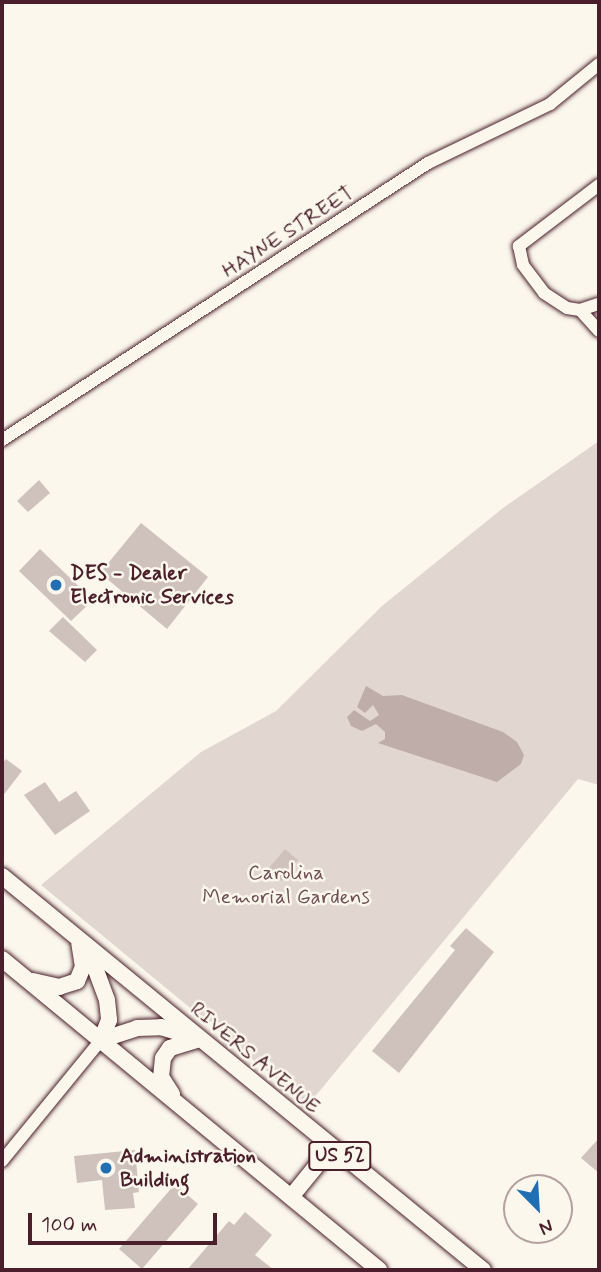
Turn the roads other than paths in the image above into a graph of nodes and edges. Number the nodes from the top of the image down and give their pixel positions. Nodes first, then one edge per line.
1 (599, 64) edge
2 (599, 185) edge
3 (599, 304) edge
4 (580, 310) junction
5 (599, 331) edge
6 (2, 440) edge
7 (2, 876) edge
8 (82, 942) junction
9 (2, 959) edge
10 (27, 980) junction
11 (199, 1039) junction
12 (101, 1040) junction
13 (179, 1105) junction
14 (331, 1148) junction
15 (2, 1161) edge
16 (291, 1197) junction
17 (379, 1270) edge
18 (483, 1270) edge

1 - 6 street, HAYNE STREET
2 - 4 street
3 - 4 street
4 - 5 street
7 - 8 main road, RIVERS AVENUE / US 52
8 - 10 main road
8 - 11 main road, RIVERS AVENUE / US 52
8 - 12 main road
9 - 10 main road, US 52
10 - 12 main road, US 52
11 - 12 main road
11 - 13 main road
11 - 14 main road, RIVERS AVENUE / US 52
12 - 13 main road, US 52
12 - 15 street
13 - 16 main road, US 52
14 - 16 main road
14 - 18 main road, RIVERS AVENUE / US 52
16 - 17 main road, US 52

